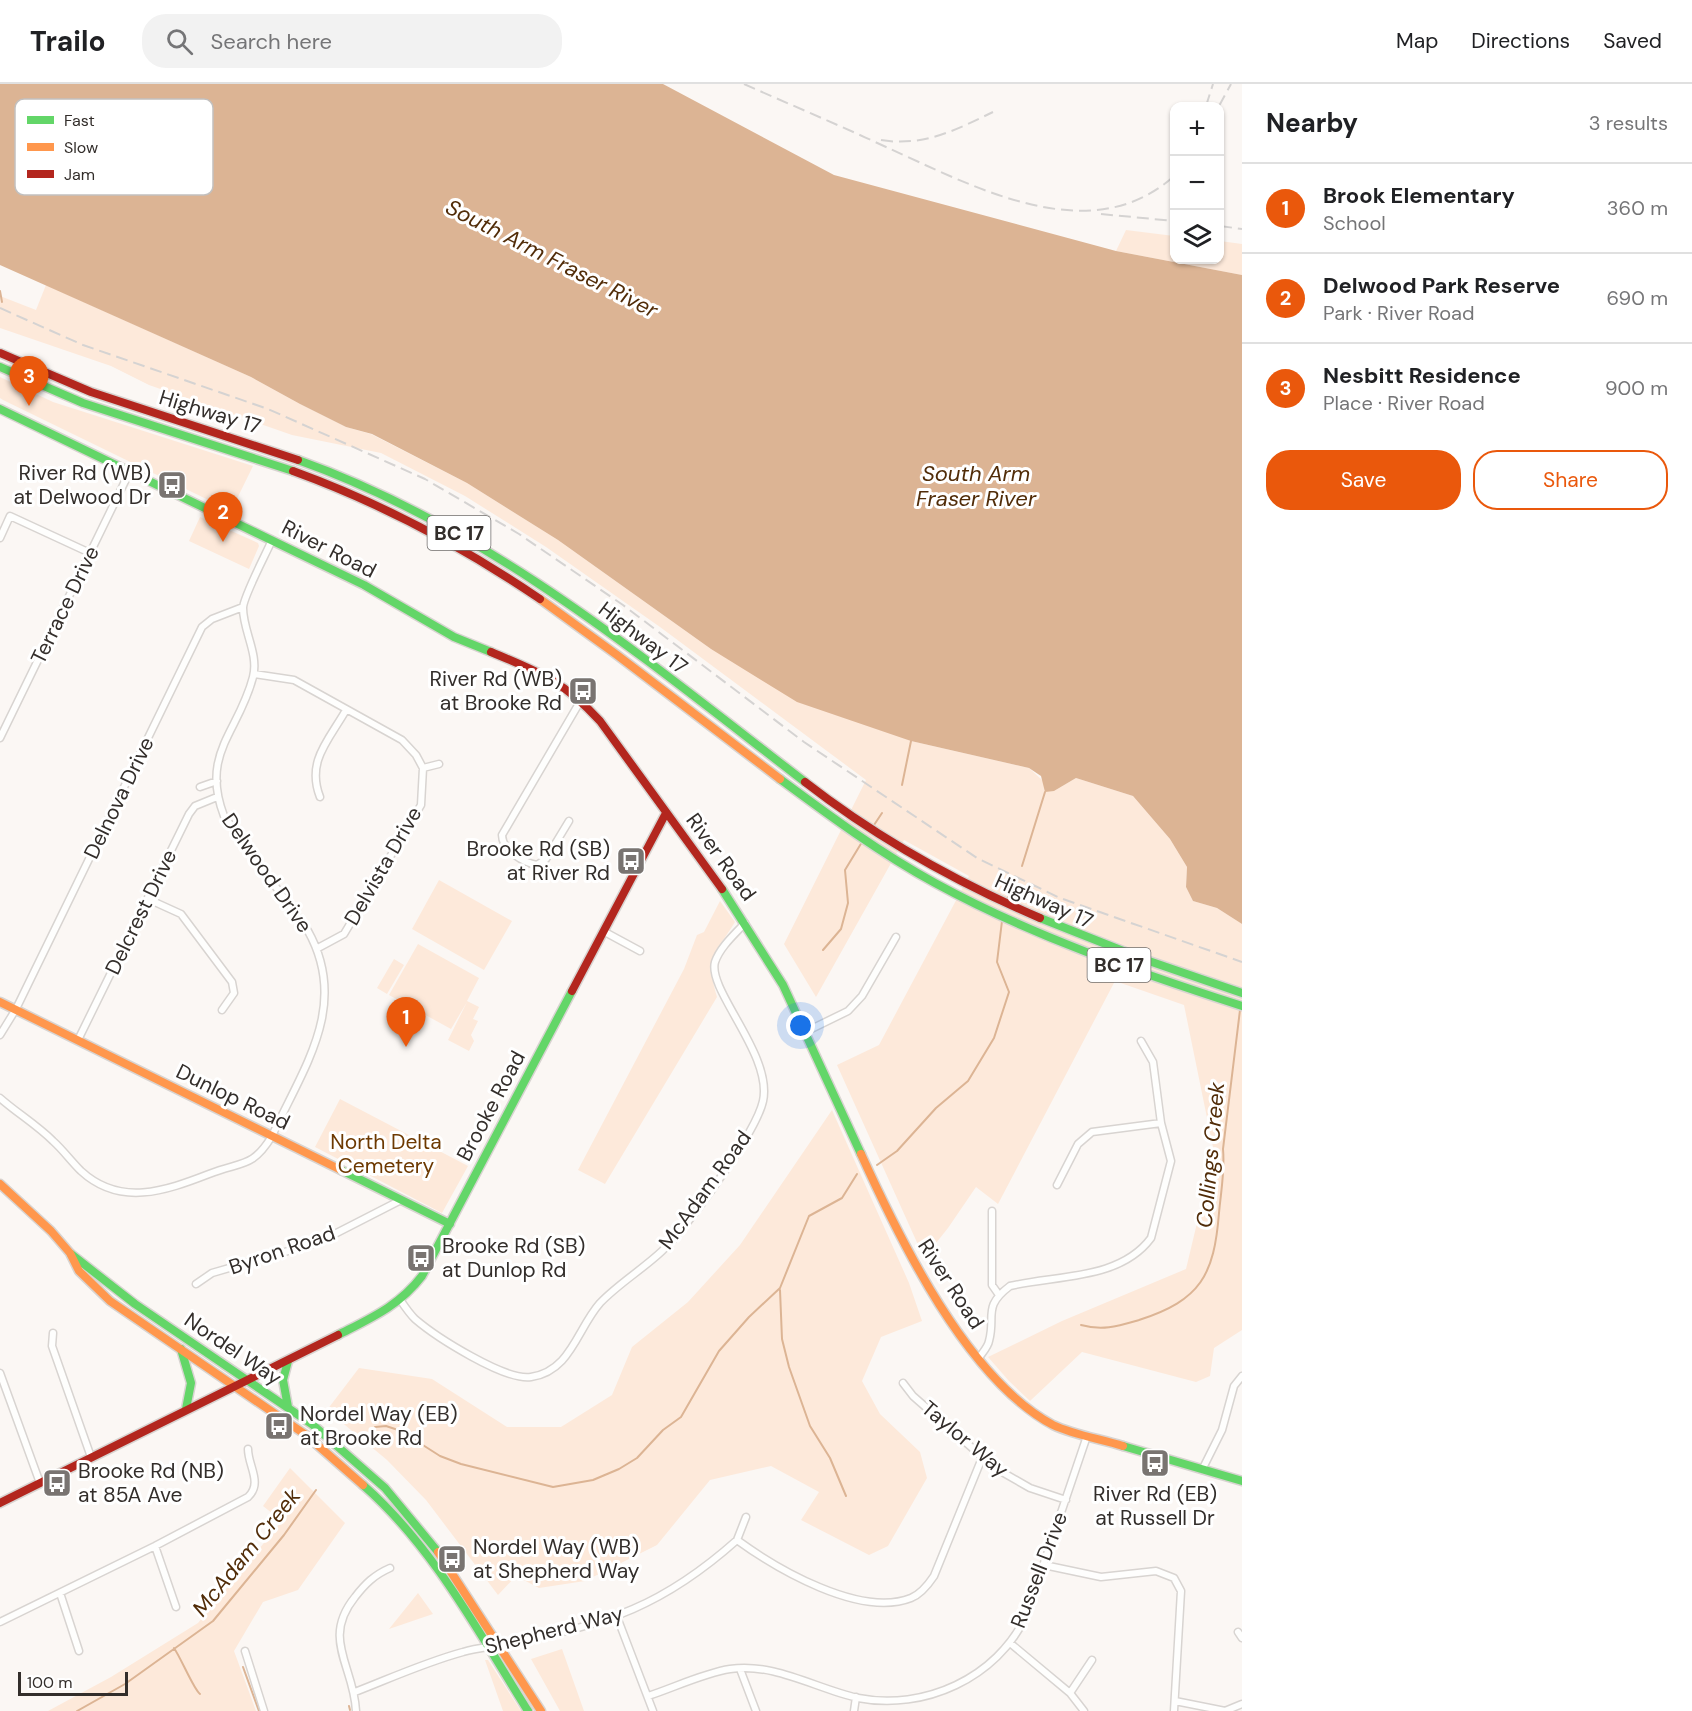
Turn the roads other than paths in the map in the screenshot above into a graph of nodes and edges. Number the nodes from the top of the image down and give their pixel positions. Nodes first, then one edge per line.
1 (0, 353) edge
2 (0, 368) edge
3 (0, 409) edge
4 (130, 471) junction
5 (0, 538) edge
6 (272, 540) junction
7 (90, 553) junction
8 (243, 607) junction
9 (254, 674) junction
10 (581, 700) junction
11 (346, 710) junction
12 (0, 738) edge
13 (438, 764) dead end
14 (423, 768) junction
15 (217, 781) junction
16 (200, 787) dead end
17 (217, 797) junction
18 (320, 797) dead end
19 (666, 813) junction
20 (569, 820) dead end
21 (147, 899) junction
22 (745, 922) junction
23 (603, 931) junction
24 (896, 937) dead end
25 (318, 948) junction
26 (640, 951) dead end
27 (1242, 993) edge
28 (0, 1002) edge
29 (1242, 1006) edge
30 (16, 1009) junction
31 (222, 1010) dead end
32 (805, 1032) junction
33 (0, 1035) edge
34 (78, 1040) junction
35 (1142, 1041) dead end
36 (0, 1098) edge
37 (1161, 1123) junction
38 (272, 1136) junction
39 (0, 1184) edge
40 (1057, 1185) dead end
41 (402, 1200) junction
42 (992, 1210) dead end
43 (450, 1224) junction
44 (70, 1253) junction
45 (196, 1284) dead end
46 (999, 1294) junction
47 (401, 1301) junction
48 (53, 1333) dead end
49 (181, 1348) junction
50 (979, 1358) junction
51 (288, 1361) junction
52 (0, 1373) edge
53 (1242, 1376) edge
54 (248, 1380) junction
55 (903, 1383) dead end
56 (235, 1386) junction
57 (288, 1407) junction
58 (186, 1409) junction
59 (1087, 1436) junction
60 (248, 1449) dead end
61 (91, 1457) junction
62 (982, 1458) junction
63 (1202, 1470) junction
64 (1242, 1481) edge
65 (40, 1483) junction
66 (1066, 1500) junction
67 (0, 1503) edge
68 (746, 1517) dead end
69 (737, 1540) junction
70 (155, 1546) junction
71 (1044, 1565) junction
72 (390, 1568) dead end
73 (60, 1593) junction
74 (176, 1607) dead end
75 (616, 1617) junction
76 (332, 1618) dead end
77 (0, 1622) edge
78 (339, 1622) junction
79 (1011, 1643) junction
80 (499, 1646) junction
81 (487, 1647) junction
82 (80, 1651) dead end
83 (245, 1651) dead end
84 (1092, 1660) dead end
85 (740, 1669) junction
86 (355, 1692) junction
87 (1070, 1693) junction
88 (648, 1696) junction
89 (856, 1697) junction
90 (1175, 1701) junction
91 (1242, 1704) edge
92 (264, 1711) edge
93 (356, 1711) edge
94 (528, 1711) edge
95 (541, 1711) edge
96 (653, 1711) edge
97 (756, 1711) edge
98 (854, 1711) edge
99 (1084, 1711) edge
100 (1174, 1711) edge

1 - 27 main road, Highway 17 / BC 17
2 - 29 main road, Highway 17 / BC 17
3 - 4 main road, River Road
4 - 6 main road, River Road
4 - 7 street, Terrace Drive
5 - 7 street
6 - 8 street
6 - 10 main road, River Road
7 - 12 street, Terrace Drive
8 - 9 street
8 - 30 street, Delnova Drive
9 - 11 street
9 - 15 street, Delwood Drive
10 - 19 main road, River Road
10 - 20 street
11 - 14 street
11 - 18 street
13 - 14 street
14 - 25 street, Delvista Drive
15 - 16 street
15 - 17 street, Delwood Drive
17 - 21 street, Delcrest Drive
17 - 25 street, Delwood Drive
19 - 22 main road, River Road
19 - 23 main road, Brooke Road
21 - 31 street
21 - 34 street, Delcrest Drive
22 - 32 main road, River Road
22 - 47 street, McAdam Road
23 - 26 street
23 - 43 main road, Brooke Road
24 - 32 street
25 - 38 street, Delwood Drive
28 - 30 main road, Dunlop Road
30 - 33 street, Delnova Drive
30 - 34 main road, Dunlop Road
32 - 50 main road, River Road
34 - 38 main road, Dunlop Road
35 - 37 street
36 - 38 street, Delwood Drive
37 - 40 street
37 - 46 street
38 - 41 main road, Dunlop Road
39 - 44 main road, Nordel Way
41 - 43 main road, Dunlop Road
41 - 45 street, Byron Road
42 - 46 street
43 - 47 main road, Brooke Road
44 - 49 main road, Nordel Way
44 - 54 main road, Nordel Way
46 - 50 street
47 - 51 main road, Brooke Road
48 - 61 street
49 - 56 main road, Nordel Way
49 - 58 main road
50 - 59 main road, River Road
51 - 54 main road, Brooke Road
51 - 57 main road
52 - 65 street
53 - 63 street
54 - 56 main road, Brooke Road
54 - 57 main road, Nordel Way
55 - 62 street, Taylor Way
56 - 58 main road, Brooke Road
56 - 81 main road, Nordel Way
57 - 80 main road, Nordel Way
58 - 61 main road, Brooke Road
59 - 63 main road, River Road
59 - 66 street, Russell Drive
60 - 70 street
61 - 65 main road, Brooke Road
62 - 66 street, Taylor Way
62 - 69 street
63 - 64 main road, River Road
65 - 67 main road, Brooke Road
66 - 71 street, Russell Drive
68 - 69 street, Shepherd Way
69 - 75 street, Shepherd Way
70 - 73 street
70 - 74 street
71 - 79 street, Russell Drive
71 - 90 street
72 - 78 street
73 - 77 street
73 - 82 street
75 - 80 street, Shepherd Way
75 - 88 street
76 - 78 street
78 - 86 street
79 - 87 street
79 - 89 street, Russell Drive
80 - 81 street, Shepherd Way
80 - 95 main road, Nordel Way
81 - 86 street, Shepherd Way
81 - 94 main road, Nordel Way
83 - 92 street
84 - 87 street
85 - 88 street, Russell Drive
85 - 89 street, Russell Drive
85 - 97 street
86 - 93 street
87 - 99 street
88 - 96 street
89 - 98 street
90 - 91 street
90 - 100 street

